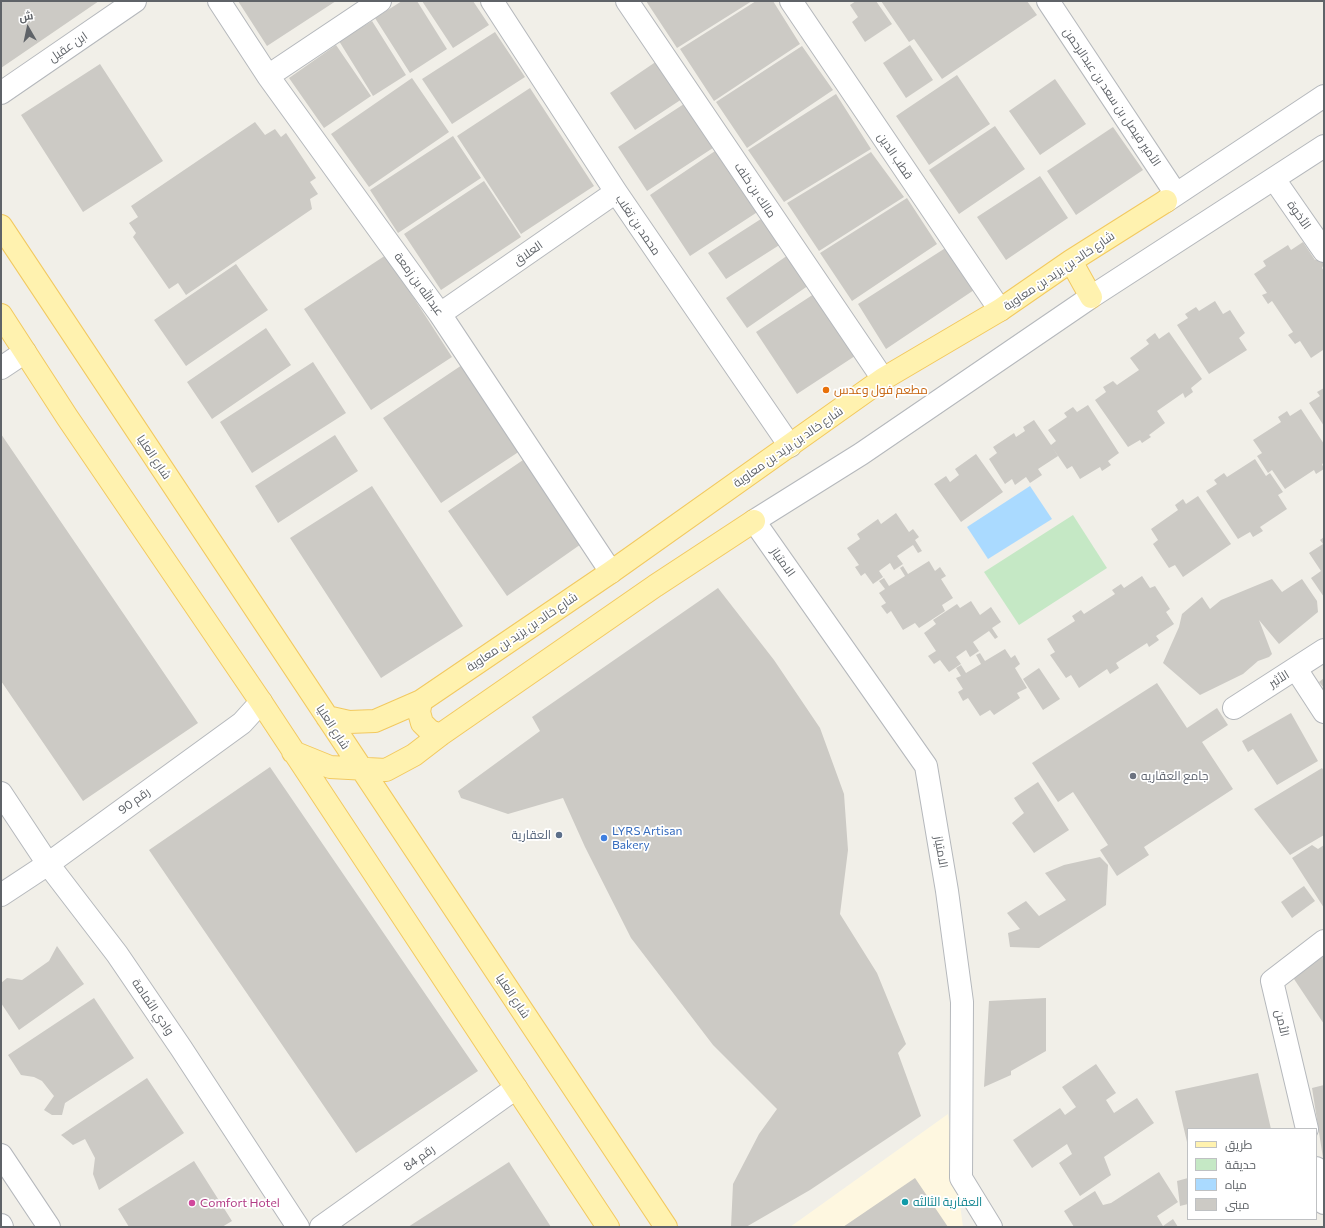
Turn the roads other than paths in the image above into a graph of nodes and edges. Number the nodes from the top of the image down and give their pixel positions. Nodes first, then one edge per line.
1 (135, 1) edge
2 (219, 1) edge
3 (380, 1) edge
4 (492, 1) edge
5 (627, 1) edge
6 (791, 1) edge
7 (1048, 1) edge
8 (268, 76) junction
9 (1, 93) edge
10 (1324, 96) edge
11 (1324, 146) edge
12 (1274, 179) junction
13 (616, 192) junction
14 (1171, 197) junction
15 (1, 226) edge
16 (1324, 251) edge
17 (1071, 261) junction
18 (1091, 297) junction
19 (1000, 310) junction
20 (440, 314) junction
21 (1, 315) edge
22 (25, 352) junction
23 (1, 368) edge
24 (883, 379) junction
25 (790, 446) junction
26 (754, 521) junction
27 (611, 572) junction
28 (1324, 650) edge
29 (1296, 669) junction
30 (421, 701) junction
31 (261, 702) junction
32 (1234, 708) dead end
33 (1324, 712) edge
34 (327, 717) junction
35 (440, 735) junction
36 (293, 752) junction
37 (362, 770) junction
38 (1, 792) edge
39 (48, 864) junction
40 (1, 895) edge
41 (1324, 941) edge
42 (516, 1088) junction
43 (1307, 1128) edge
44 (1, 1155) edge
45 (1317, 1172) edge
46 (1324, 1203) edge
47 (324, 1226) edge
48 (49, 1227) edge
49 (298, 1227) edge
50 (608, 1227) edge
51 (666, 1227) edge
52 (992, 1227) edge

1 - 9 street, ابن عقيل
2 - 8 street, عبدالله بن زمعة
3 - 8 street
4 - 13 street, محمد بن تغلب
5 - 24 street, مالك بن خلف
6 - 19 street, قطب الدين
7 - 14 street, الأمير فيصل بن سعد بن عبدالرحمن
8 - 20 street, عبدالله بن زمعة
10 - 14 street, شارع خالد بن يزيد بن معاوية
11 - 12 street
12 - 16 street, الأخوة
12 - 18 street
13 - 20 street, العلاق
13 - 25 street, محمد بن تغلب
14 - 17 main road, شارع خالد بن يزيد بن معاوية
15 - 34 main road, شارع العليا
17 - 18 main road
17 - 19 main road, شارع خالد بن يزيد بن معاوية
18 - 26 street
19 - 24 main road, شارع خالد بن يزيد بن معاوية
20 - 27 street, عبدالله بن زمعة
21 - 22 main road
22 - 23 street
22 - 31 main road
24 - 25 main road, شارع خالد بن يزيد بن معاوية
25 - 27 main road, شارع خالد بن يزيد بن معاوية
26 - 35 main road
26 - 52 street, الامتياز
27 - 30 main road, شارع خالد بن يزيد بن معاوية
28 - 29 street, الأثير
29 - 32 street, الأثير
29 - 33 street
30 - 34 main road, شارع خالد بن يزيد بن معاوية
30 - 35 main road
31 - 36 main road
31 - 39 street, رقم 90
34 - 37 main road, شارع العليا
35 - 37 main road
36 - 37 main road
36 - 42 main road
37 - 51 main road, شارع العليا
38 - 39 street, وادي الثمامة
39 - 40 street, رقم 90
39 - 49 street, وادي الثمامة
41 - 43 street, الأمن
42 - 47 street, رقم 84
42 - 50 main road
44 - 48 street
45 - 46 street

